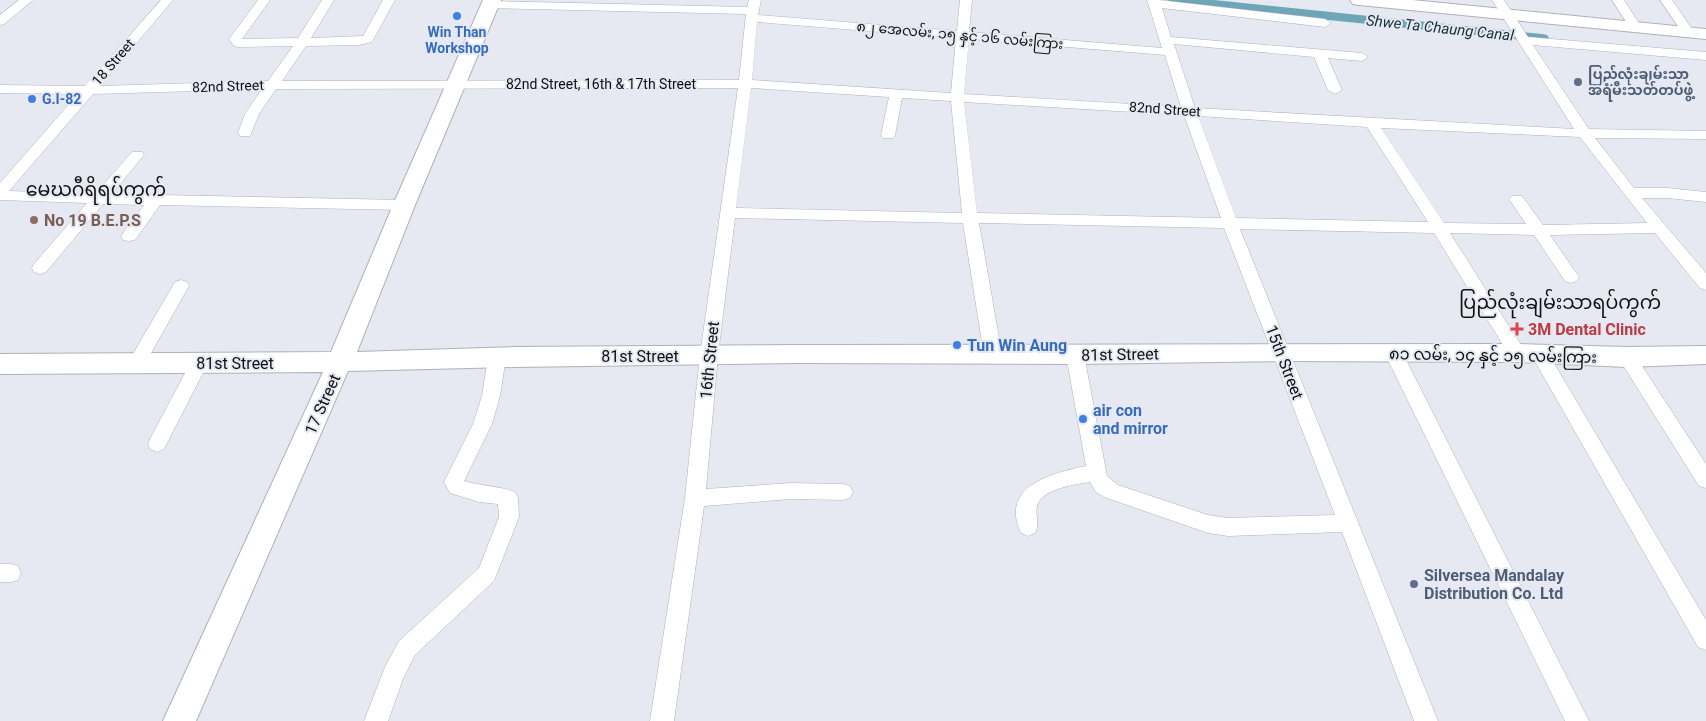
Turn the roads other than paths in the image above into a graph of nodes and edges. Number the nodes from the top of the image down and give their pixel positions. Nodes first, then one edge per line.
1 (27, 0) edge
2 (167, 0) edge
3 (264, 0) edge
4 (328, 0) edge
5 (389, 0) edge
6 (966, 0) edge
7 (1359, 0) edge
8 (1498, 0) edge
9 (1618, 0) edge
10 (1666, 0) edge
11 (1151, 1) edge
12 (490, 3) edge
13 (625, 4) edge
14 (1448, 5) edge
15 (753, 10) edge
16 (1507, 16) junction
17 (0, 21) edge
18 (1325, 23) dead end
19 (1636, 28) junction
20 (1688, 32) junction
21 (962, 34) junction
22 (1706, 34) edge
23 (1523, 40) junction
24 (302, 42) junction
25 (1168, 46) junction
26 (1319, 53) junction
27 (1706, 56) edge
28 (1362, 57) dead end
29 (456, 84) junction
30 (745, 84) junction
31 (274, 85) junction
32 (0, 89) edge
33 (89, 90) junction
34 (1335, 90) dead end
35 (896, 93) junction
36 (957, 97) junction
37 (1189, 110) junction
38 (1371, 123) junction
39 (244, 133) dead end
40 (1584, 133) junction
41 (888, 135) dead end
42 (1706, 135) edge
43 (137, 155) dead end
44 (0, 193) edge
45 (1630, 193) junction
46 (1706, 197) edge
47 (1517, 198) dead end
48 (100, 200) junction
49 (155, 201) junction
50 (404, 205) junction
51 (727, 213) junction
52 (970, 217) junction
53 (1230, 223) junction
54 (1438, 226) junction
55 (1661, 228) junction
56 (1540, 230) junction
57 (129, 236) dead end
58 (40, 268) dead end
59 (1571, 277) dead end
60 (1706, 284) edge
61 (181, 286) dead end
62 (1281, 352) junction
63 (1528, 353) junction
64 (1394, 354) junction
65 (709, 355) junction
66 (993, 355) junction
67 (1075, 355) junction
68 (1706, 355) edge
69 (497, 357) junction
70 (1627, 357) junction
71 (340, 362) junction
72 (199, 363) junction
73 (0, 364) edge
74 (136, 364) junction
75 (157, 444) dead end
76 (1097, 472) junction
77 (1706, 480) edge
78 (843, 492) dead end
79 (695, 498) junction
80 (1348, 523) junction
81 (1028, 527) dead end
82 (1706, 640) edge
83 (179, 721) edge
84 (376, 721) edge
85 (662, 721) edge
86 (1426, 721) edge
87 (1577, 721) edge

1 - 17 street
2 - 33 street, 18 Street
3 - 24 street
4 - 24 street
5 - 24 street
6 - 21 street
7 - 14 street
8 - 16 street
9 - 19 street
10 - 20 street
11 - 18 street
11 - 25 street, 15th Street
12 - 13 street, ၈၂ အေလမ်း, ၁၅ နှင့် ၁၆ လမ်းကြား
12 - 29 street, 17 Street
13 - 15 street, ၈၂ အေလမ်း, ၁၅ နှင့် ၁၆ လမ်းကြား
14 - 16 street
15 - 21 street, ၈၂ အေလမ်း, ၁၅ နှင့် ၁၆ လမ်းကြား
15 - 30 street, 16th Street
16 - 19 street
16 - 23 street
19 - 20 street
20 - 22 street
21 - 25 street, ၈၂ အေလမ်း, ၁၅ နှင့် ၁၆ လမ်းကြား
21 - 36 street
23 - 27 street
23 - 40 street
24 - 31 street
25 - 26 street, ၈၂ အေလမ်း, ၁၅ နှင့် ၁၆ လမ်းကြား
25 - 37 street, 15th Street
26 - 28 street, ၈၂ အေလမ်း, ၁၅ နှင့် ၁၆ လမ်းကြား
26 - 34 street
29 - 30 street, 82nd Street, 16th & 17th Street
29 - 31 street, 82nd Street
29 - 50 street, 17 Street
30 - 35 street, 82nd Street
30 - 51 street, 16th Street
31 - 33 street, 82nd Street
31 - 39 street
32 - 33 street, 82nd Street
33 - 44 street, 18 Street
35 - 36 street, 82nd Street
35 - 41 street
36 - 37 street, 82nd Street
36 - 52 street
37 - 38 street, 82nd Street
37 - 53 street, 15th Street
38 - 40 street, 82nd Street
38 - 54 street
40 - 42 street, 82nd Street
40 - 45 street
43 - 48 street
44 - 48 street
45 - 46 street
45 - 55 street
47 - 56 street
48 - 49 street
48 - 58 street
49 - 50 street
49 - 57 street
50 - 71 street, 17 Street
51 - 52 street
51 - 65 street, 16th Street
52 - 53 street
52 - 66 street
53 - 54 street
53 - 62 street, 15th Street
54 - 56 street
54 - 63 street
55 - 56 street
55 - 60 street
56 - 59 street
61 - 74 street
62 - 64 street, ၈၁ လမ်း, ၁၄ နှင့် ၁၅ လမ်းကြား
62 - 67 street, 81st Street
62 - 80 street, 15th Street
63 - 64 street, ၈၁ လမ်း, ၁၄ နှင့် ၁၅ လမ်းကြား
63 - 70 street, ၈၁ လမ်း, ၁၄ နှင့် ၁၅ လမ်းကြား
63 - 82 street
64 - 87 street
65 - 66 street, 81st Street
65 - 69 street, 81st Street
65 - 79 street, 16th Street
66 - 67 street, 81st Street
67 - 76 street
68 - 70 street, ၈၁ လမ်း, ၁၄ နှင့် ၁၅ လမ်းကြား
69 - 71 street, 81st Street
69 - 84 street
70 - 77 street
71 - 72 street, 81st Street
71 - 83 street, 17 Street
72 - 74 street, 81st Street
72 - 75 street
73 - 74 street, 81st Street
76 - 80 street
76 - 81 street
78 - 79 street
79 - 85 street, 16th Street
80 - 86 street, 15th Street

